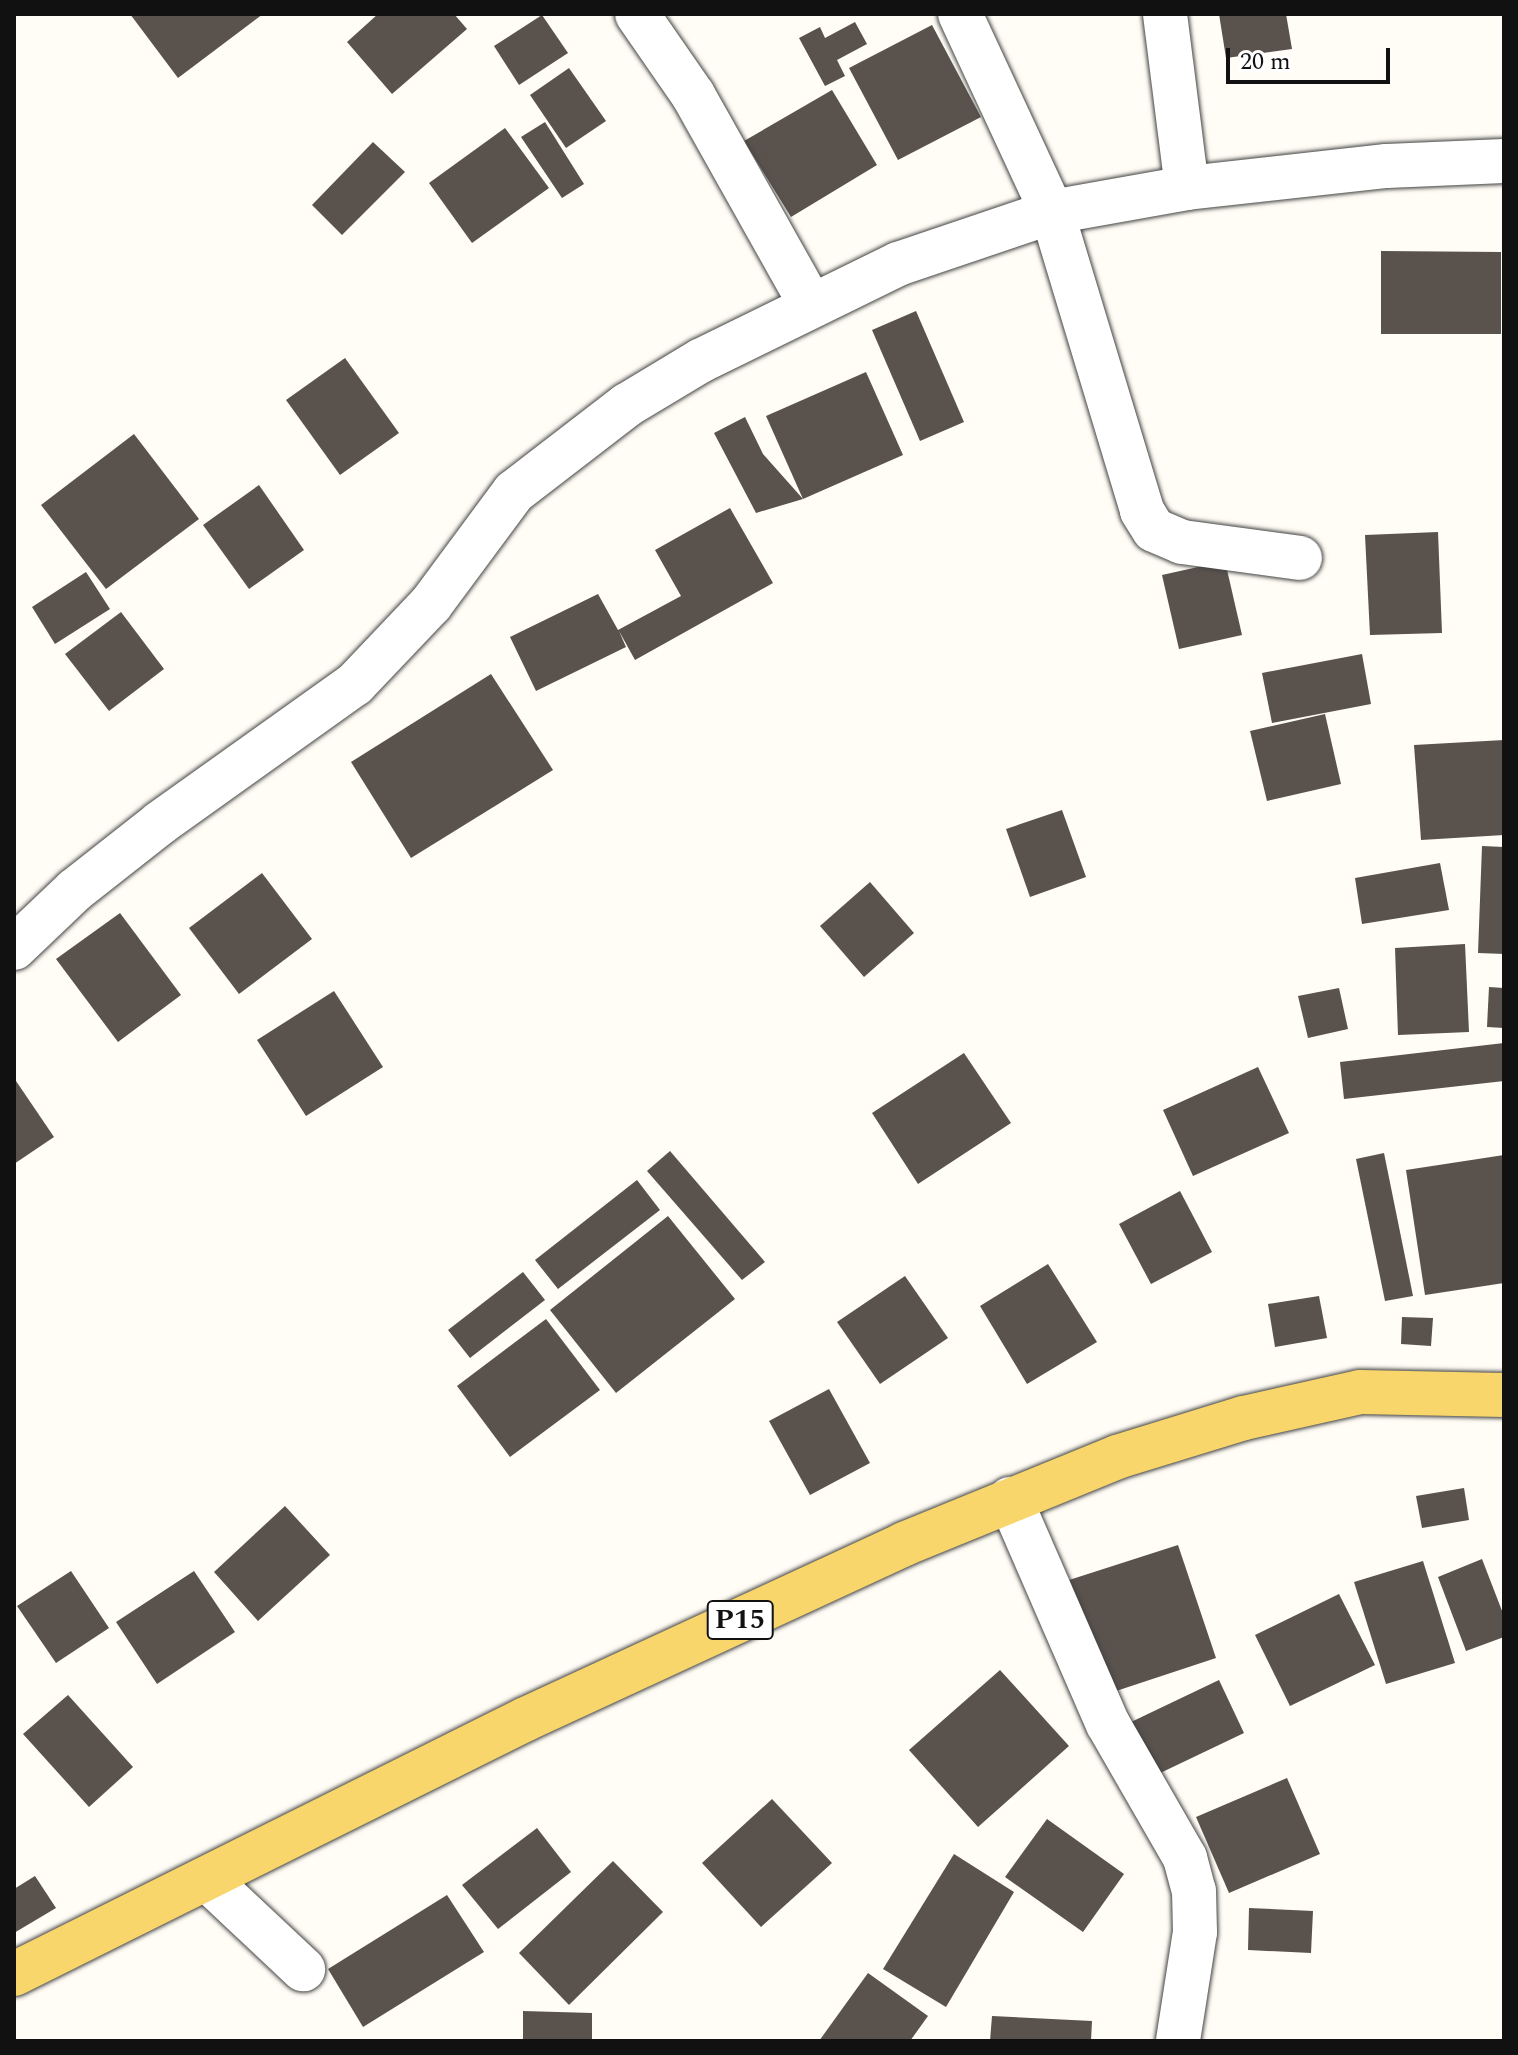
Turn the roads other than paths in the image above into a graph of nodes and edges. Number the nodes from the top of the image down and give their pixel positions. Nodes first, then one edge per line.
1 (637, 14) edge
2 (960, 14) edge
3 (1165, 14) edge
4 (1504, 161) edge
5 (1187, 188) junction
6 (1052, 212) junction
7 (811, 305) junction
8 (1300, 558) dead end
9 (14, 948) edge
10 (1504, 1395) edge
11 (1010, 1499) junction
12 (207, 1879) junction
13 (303, 1969) dead end
14 (14, 1974) edge
15 (1178, 2041) edge

1 - 7 street
2 - 6 street
3 - 5 street
4 - 5 street
5 - 6 street
6 - 7 street
6 - 8 street
7 - 9 street
10 - 11 main road, P15
11 - 12 main road, P15
11 - 15 street
12 - 13 street
12 - 14 main road, P15

